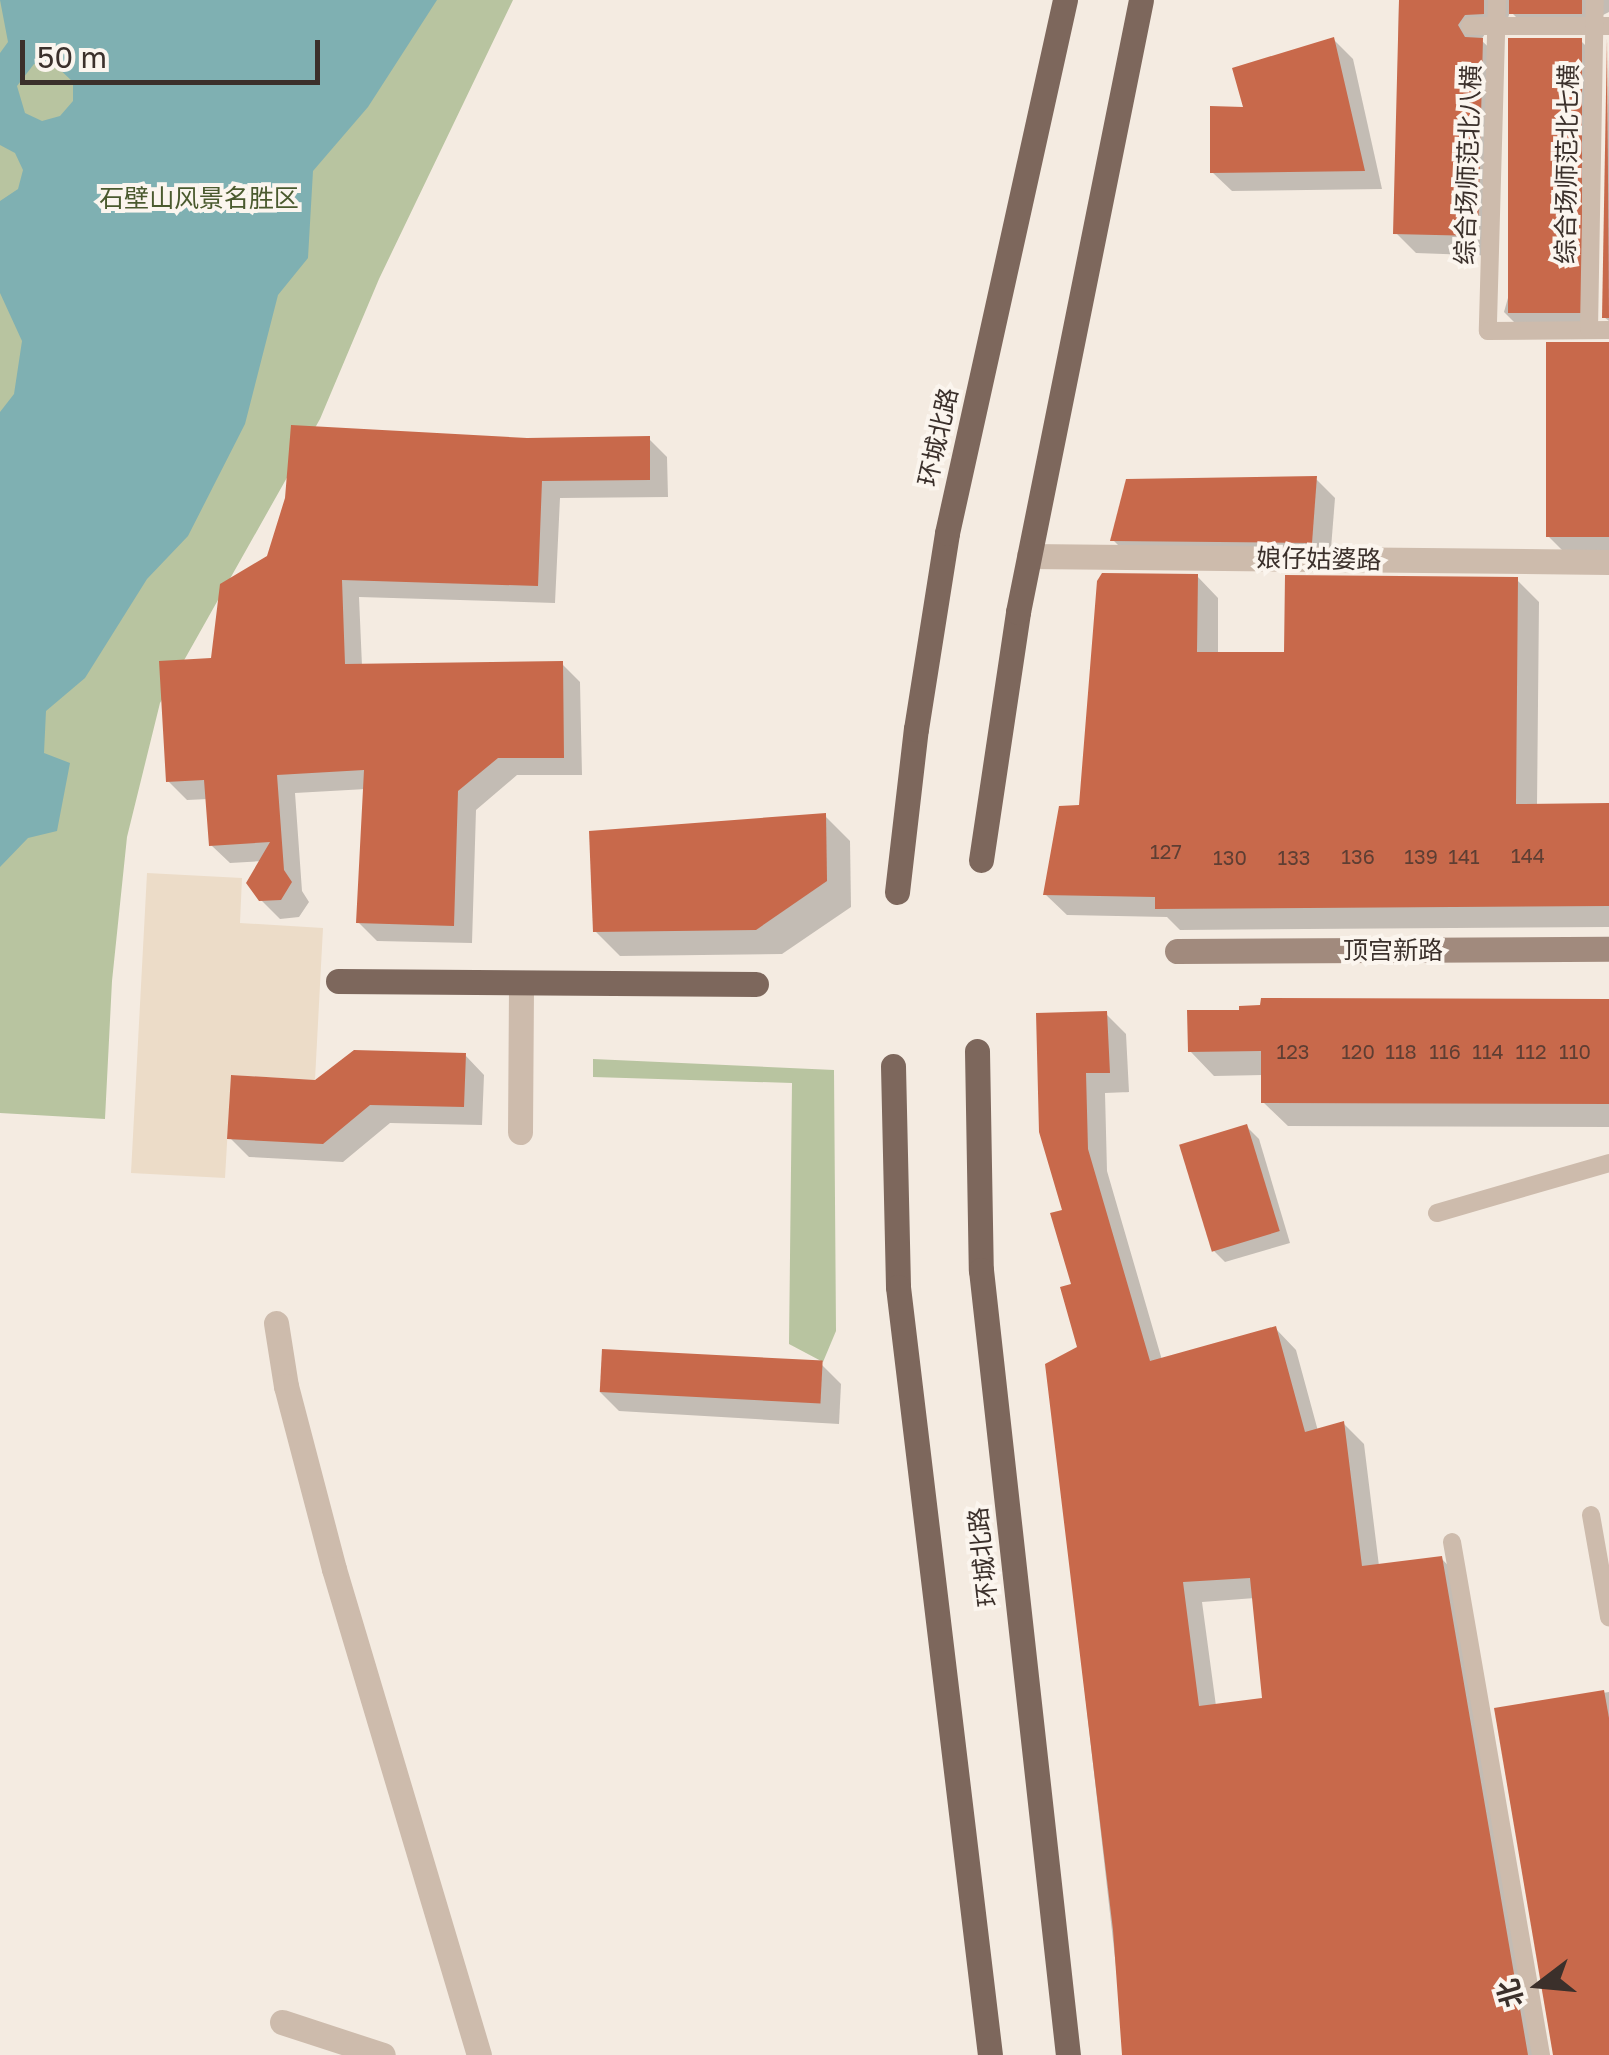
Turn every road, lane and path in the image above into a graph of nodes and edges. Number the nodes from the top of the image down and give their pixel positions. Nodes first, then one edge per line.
1 (1065, 0) edge
2 (1142, 0) edge
3 (1497, 0) edge
4 (1595, 0) edge
5 (1470, 26) dead end
6 (1497, 26) junction
7 (1602, 26) edge
8 (1589, 330) junction
9 (1609, 330) edge
10 (1029, 556) junction
11 (1609, 562) edge
12 (982, 860) dead end
13 (897, 892) dead end
14 (1609, 949) edge
15 (1177, 951) dead end
16 (338, 981) dead end
17 (756, 984) dead end
18 (522, 986) junction
19 (976, 1050) dead end
20 (893, 1066) dead end
21 (520, 1132) dead end
22 (1609, 1162) edge
23 (1437, 1213) dead end
24 (276, 1323) dead end
25 (1592, 1515) dead end
26 (1452, 1542) dead end
27 (1609, 1618) edge
28 (282, 2022) dead end
29 (383, 2055) edge
30 (479, 2055) edge
31 (990, 2055) edge
32 (1068, 2055) edge
33 (1540, 2055) edge

1 - 13 main road, 环城北路
2 - 10 main road
3 - 6 lane, 综合场师范北八横
4 - 7 lane, 综合场师范北七横
5 - 6 lane
6 - 7 lane
6 - 8 lane, 综合场师范北八横
7 - 8 lane, 综合场师范北七横
8 - 9 lane
10 - 11 street, 娘仔姑婆路
10 - 12 main road
14 - 15 main road, 顶宫新路
16 - 18 main road
17 - 18 main road
18 - 21 street
19 - 32 main road, 环城北路
20 - 31 main road, 环城北路
22 - 23 lane
24 - 30 street
25 - 27 lane
26 - 33 lane
28 - 29 street

